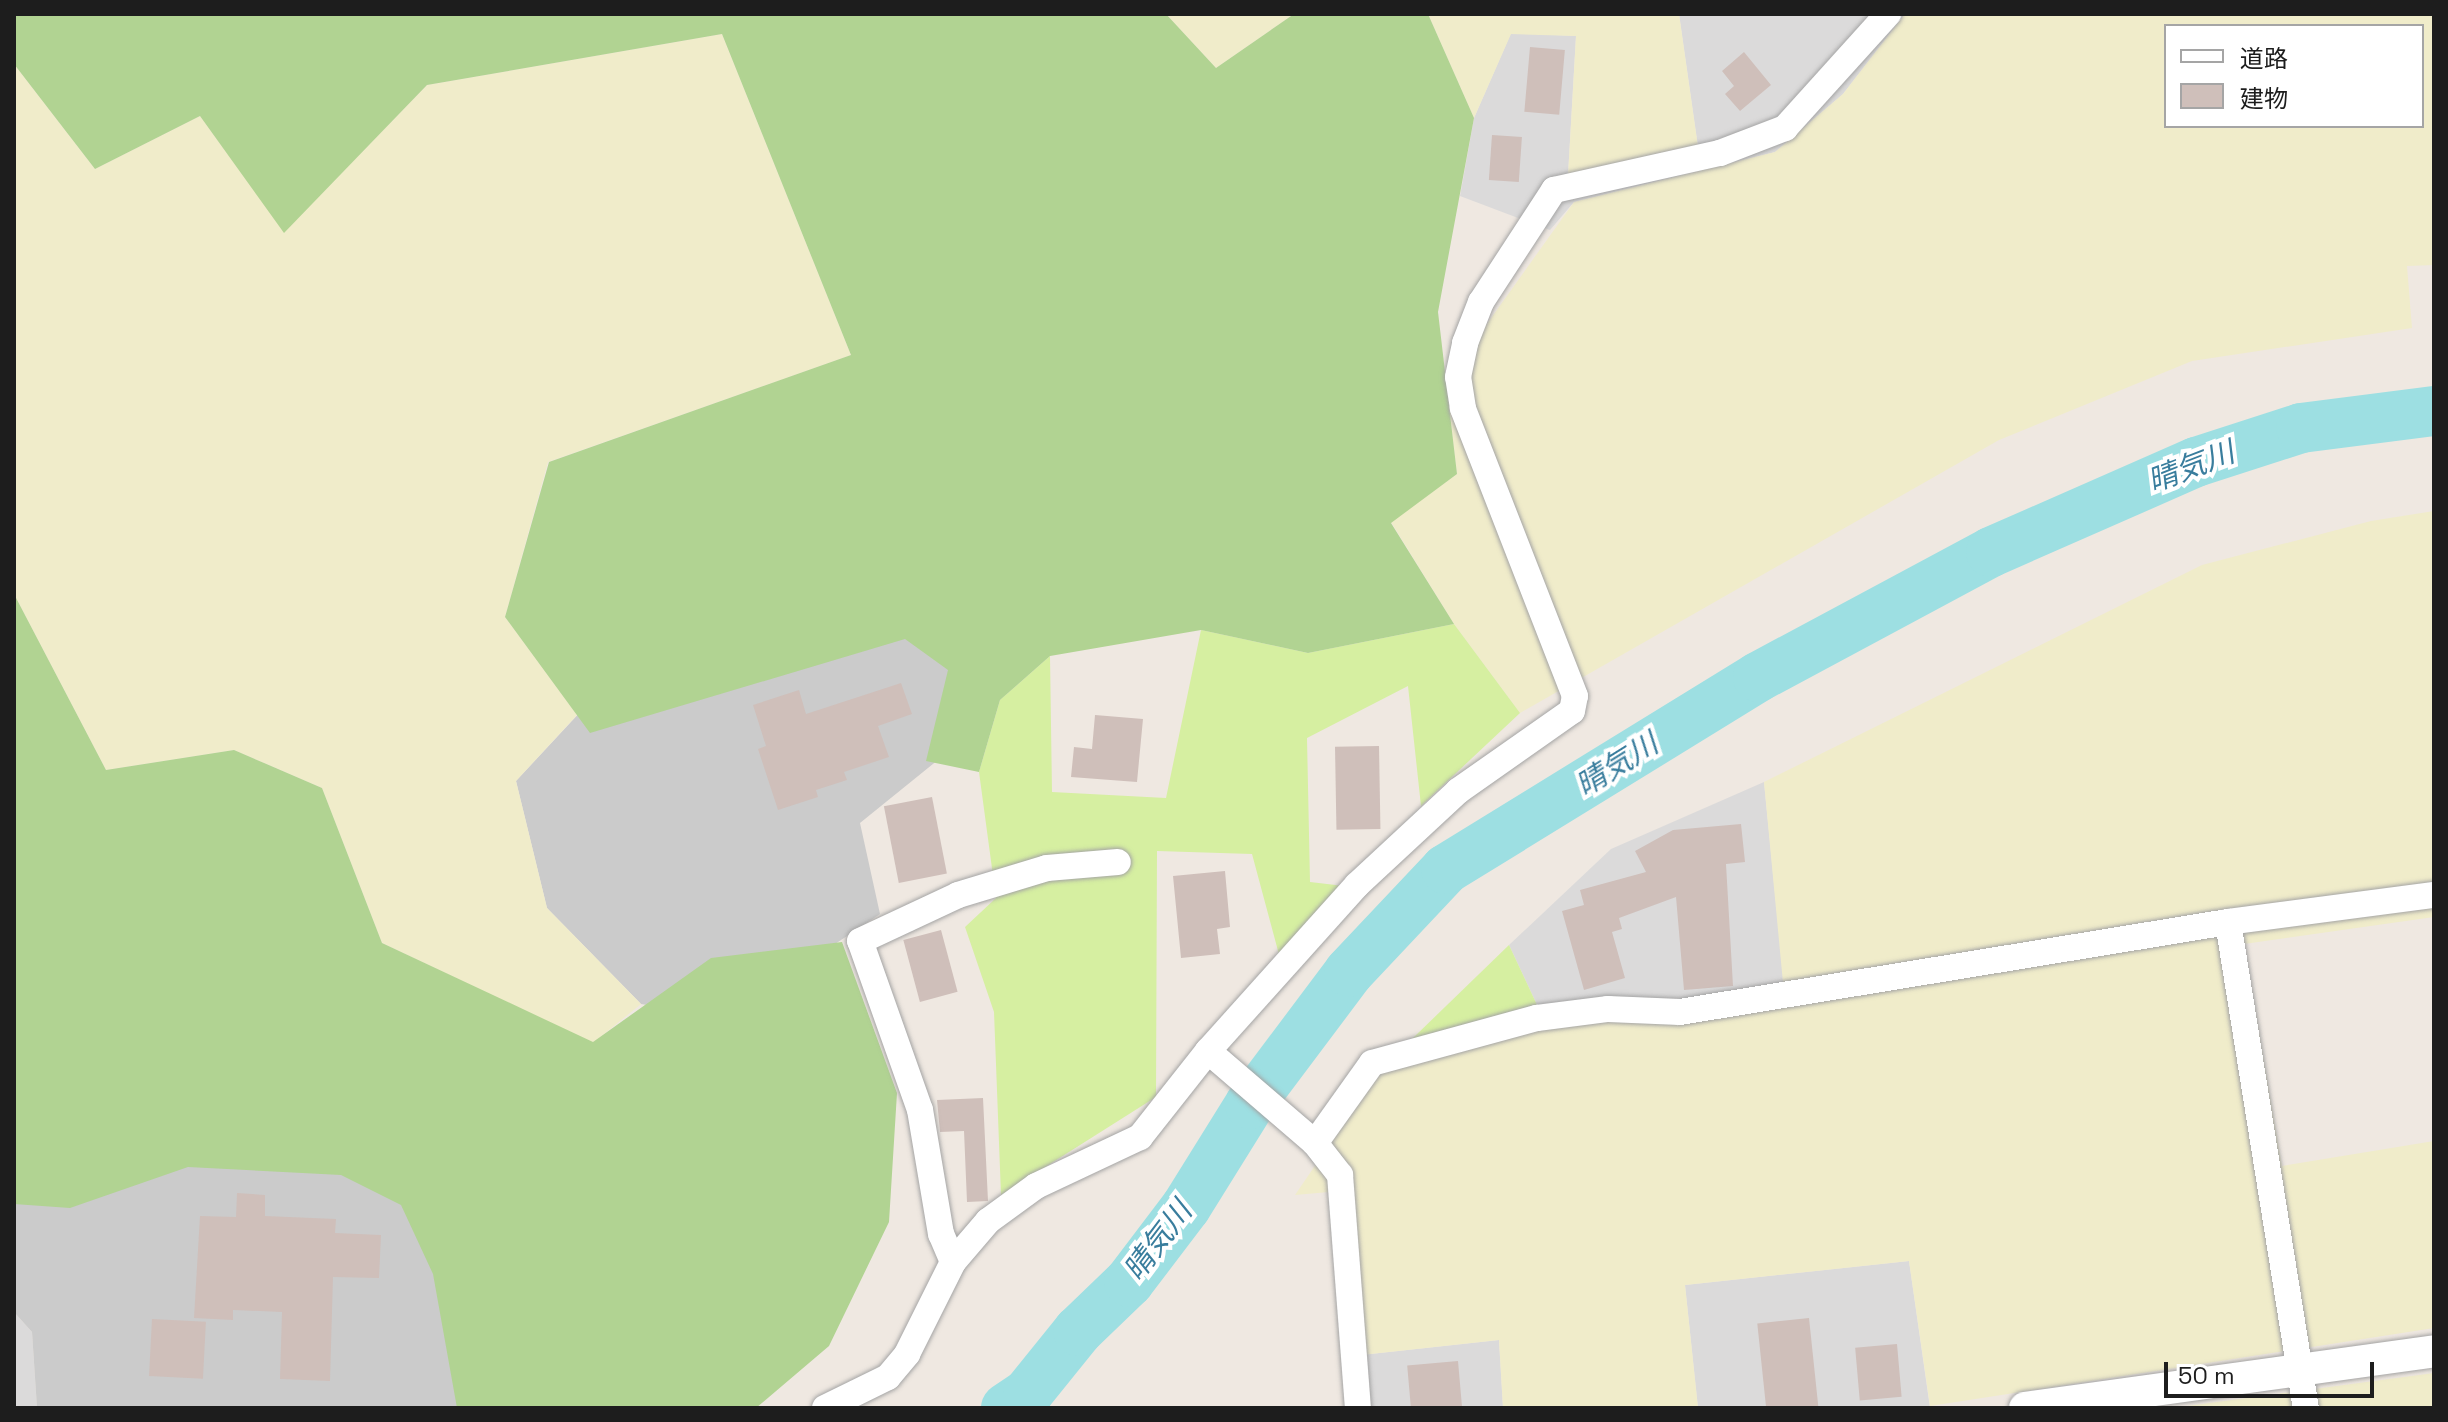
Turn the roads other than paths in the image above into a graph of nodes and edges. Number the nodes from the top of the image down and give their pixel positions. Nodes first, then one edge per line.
1 (1888, 14) edge
2 (1118, 862) dead end
3 (2434, 895) edge
4 (2228, 922) junction
5 (1208, 1051) junction
6 (1315, 1143) junction
7 (953, 1262) junction
8 (2434, 1351) edge
9 (2301, 1369) junction
10 (825, 1408) edge
11 (1358, 1408) edge
12 (2025, 1408) edge
13 (2306, 1408) edge

1 - 5 street
2 - 7 street
3 - 4 street
4 - 6 street
4 - 9 street
5 - 6 street
5 - 7 street
6 - 11 street
7 - 10 street
8 - 9 street
9 - 12 street
9 - 13 street

